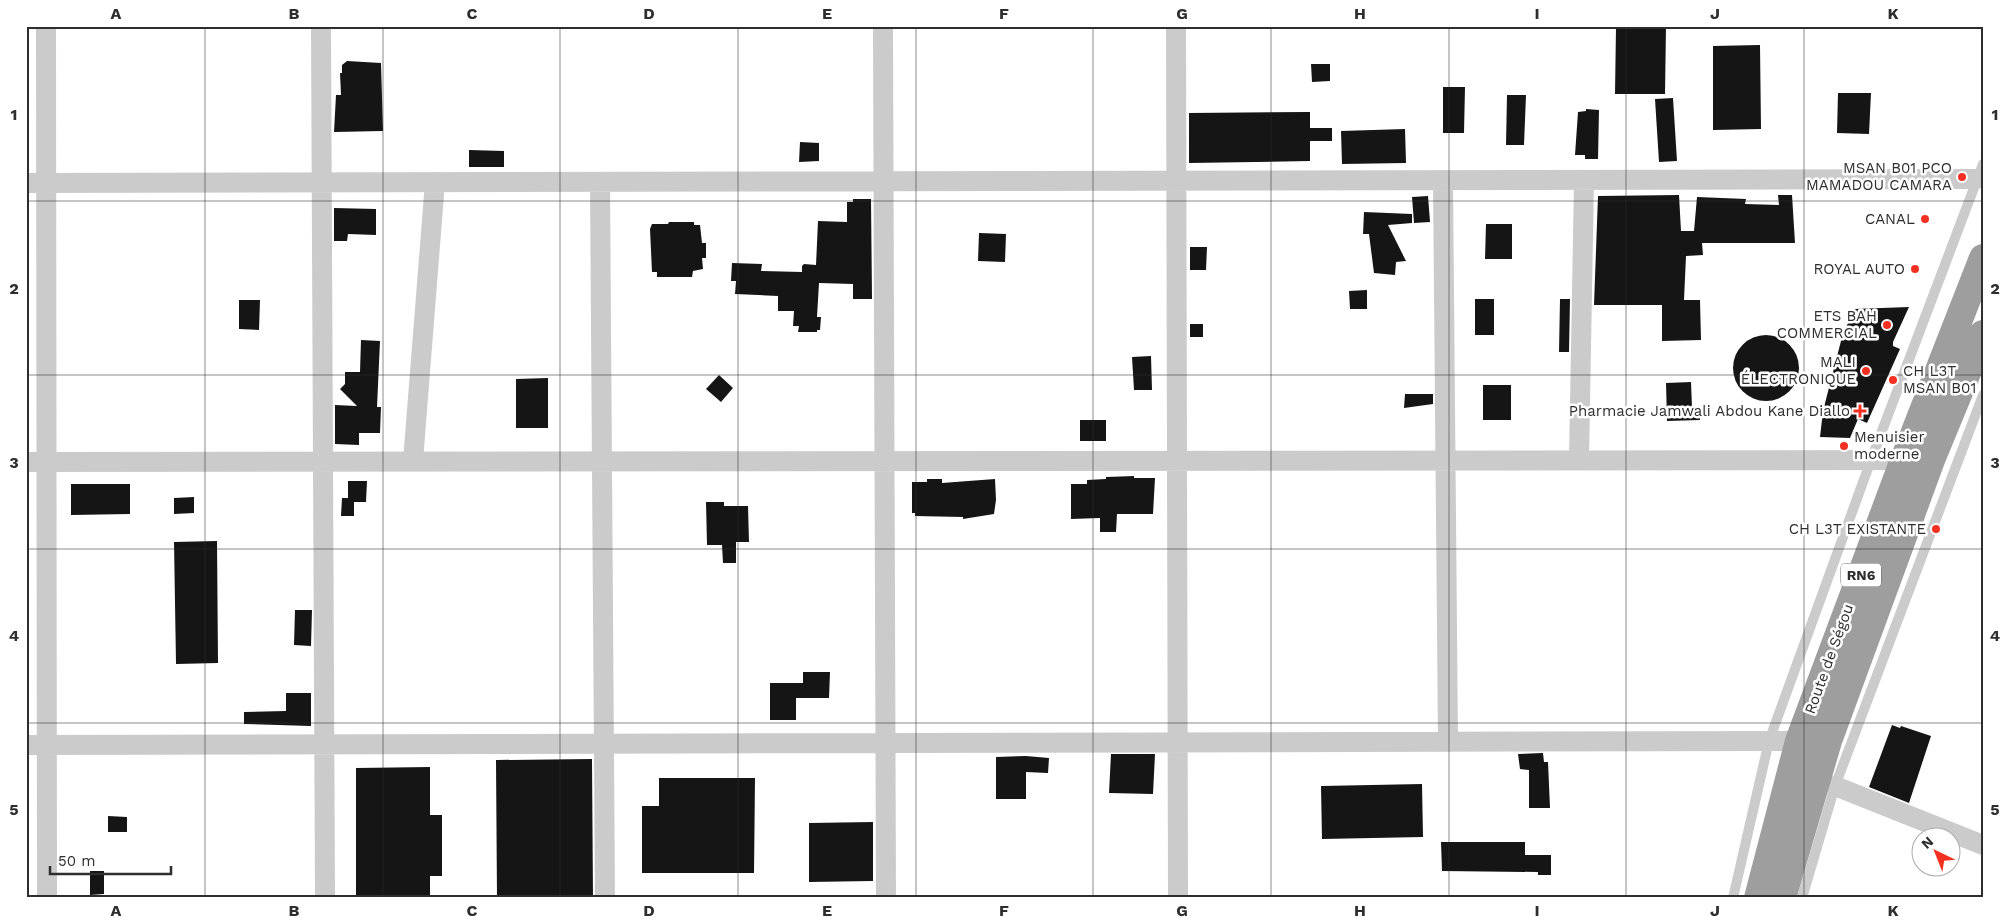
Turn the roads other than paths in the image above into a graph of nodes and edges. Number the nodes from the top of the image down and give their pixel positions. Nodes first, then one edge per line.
1 (46, 26) edge
2 (321, 26) edge
3 (884, 26) edge
4 (1176, 26) edge
5 (1980, 171) edge
6 (1176, 180) junction
7 (1443, 180) junction
8 (1584, 180) junction
9 (884, 181) junction
10 (322, 182) junction
11 (435, 182) junction
12 (600, 182) junction
13 (26, 183) edge
14 (46, 183) junction
15 (1983, 258) edge
16 (1983, 334) edge
17 (1983, 395) edge
18 (1177, 460) junction
19 (1444, 460) junction
20 (1579, 460) junction
21 (1871, 460) junction
22 (1904, 460) junction
23 (602, 461) junction
24 (885, 461) junction
25 (26, 462) edge
26 (47, 462) junction
27 (323, 462) junction
28 (413, 462) junction
29 (1769, 741) junction
30 (1799, 741) junction
31 (1178, 742) junction
32 (1448, 742) junction
33 (886, 743) junction
34 (324, 744) junction
35 (604, 744) junction
36 (26, 745) edge
37 (47, 745) junction
38 (1835, 786) junction
39 (1983, 845) edge
40 (47, 898) edge
41 (325, 898) edge
42 (605, 898) edge
43 (886, 898) edge
44 (1178, 898) edge
45 (1733, 898) edge
46 (1758, 898) edge
47 (1782, 898) edge
48 (1802, 898) edge

1 - 14 street
2 - 10 street
3 - 9 street
4 - 6 street
5 - 8 street
5 - 21 lane
6 - 7 street
6 - 9 street
6 - 18 street
7 - 8 street
7 - 19 street
8 - 20 street
9 - 12 street
9 - 24 street
10 - 11 street
10 - 14 street
10 - 27 street
11 - 12 street
11 - 28 street
12 - 23 street
13 - 14 street
14 - 26 street
15 - 22 highway, Route de Ségou / RN6
16 - 47 highway, Route de Ségou / RN6
17 - 38 lane
18 - 19 street
18 - 24 street
18 - 31 street
19 - 20 street
19 - 32 street
20 - 21 street
21 - 22 street
21 - 29 lane
22 - 30 highway, Route de Ségou / RN6
23 - 24 street
23 - 28 street
23 - 35 street
24 - 33 street
25 - 26 street
26 - 27 street
26 - 37 street
27 - 28 street
27 - 34 street
29 - 30 street
29 - 32 street
29 - 45 lane
30 - 46 highway, Route de Ségou / RN6
31 - 32 street
31 - 33 street
31 - 44 street
33 - 35 street
33 - 43 street
34 - 35 street
34 - 37 street
34 - 41 street
35 - 42 street
36 - 37 street
37 - 40 street
38 - 39 street
38 - 48 lane

